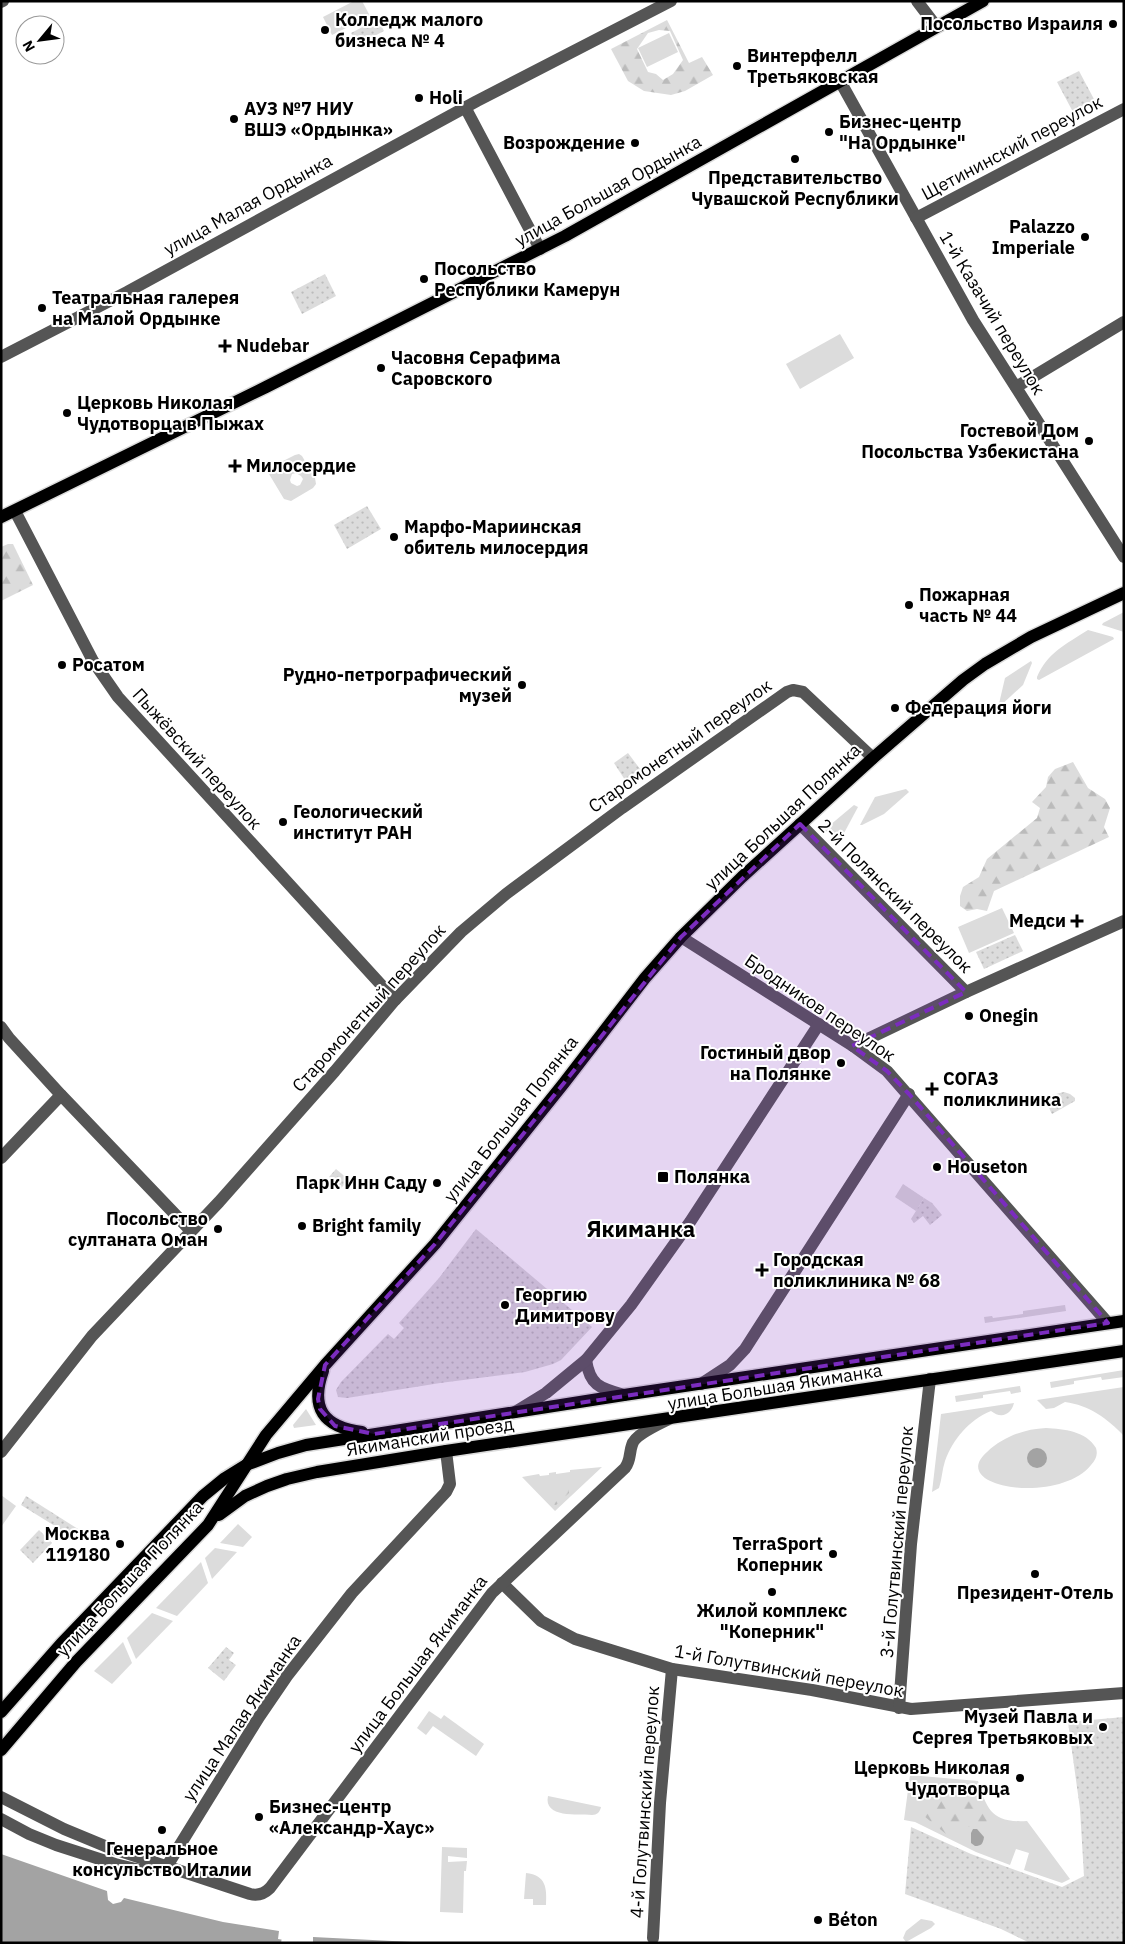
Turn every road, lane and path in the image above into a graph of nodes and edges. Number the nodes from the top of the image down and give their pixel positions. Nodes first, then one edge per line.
1 (671, 1) edge
2 (917, 1) edge
3 (983, 1) edge
4 (936, 26) junction
5 (840, 81) junction
6 (465, 107) junction
7 (1124, 109) edge
8 (916, 218) junction
9 (540, 249) junction
10 (1124, 322) edge
11 (1, 357) edge
12 (1016, 387) junction
13 (15, 510) junction
14 (1, 518) edge
15 (1124, 557) edge
16 (1124, 592) edge
17 (873, 758) junction
18 (800, 824) junction
19 (1124, 921) edge
20 (681, 937) junction
21 (966, 992) junction
22 (395, 1000) junction
23 (819, 1024) junction
24 (1, 1027) edge
25 (853, 1046) junction
26 (908, 1094) junction
27 (61, 1095) junction
28 (1, 1158) edge
29 (192, 1231) junction
30 (1124, 1321) edge
31 (1108, 1323) junction
32 (1124, 1351) edge
33 (586, 1360) junction
34 (325, 1365) junction
35 (930, 1379) junction
36 (700, 1384) junction
37 (624, 1395) junction
38 (515, 1412) junction
39 (670, 1418) junction
40 (374, 1434) junction
41 (446, 1451) junction
42 (1, 1452) edge
43 (246, 1465) junction
44 (202, 1496) joint
45 (208, 1526) junction
46 (502, 1583) junction
47 (672, 1669) junction
48 (1124, 1693) edge
49 (899, 1708) junction
50 (1, 1712) edge
51 (1, 1750) edge
52 (1, 1797) edge
53 (1, 1819) edge
54 (167, 1866) junction
55 (653, 1938) dead end

1 - 6 street, улица Малая Ордынка
2 - 4 street
3 - 4 main road, улица Большая Ордынка
4 - 5 main road, улица Большая Ордынка
5 - 8 street, 1-й Казачий переулок
5 - 9 main road, улица Большая Ордынка
6 - 9 street
6 - 11 street, улица Малая Ордынка
7 - 8 street, Щетининский переулок
8 - 12 street, 1-й Казачий переулок
9 - 13 main road, улица Большая Ордынка
10 - 12 street
12 - 15 street, 1-й Казачий переулок
13 - 14 main road, улица Большая Ордынка
13 - 22 street, Пыжёвский переулок
16 - 17 main road, улица Большая Полянка
17 - 18 main road, улица Большая Полянка
17 - 22 street, Старомонетный переулок
18 - 20 main road, улица Большая Полянка
18 - 21 street, 2-й Полянский переулок
19 - 21 street
20 - 23 street, Бродников переулок
20 - 34 main road, улица Большая Полянка
21 - 25 street
22 - 29 street, Старомонетный переулок
23 - 25 street, Бродников переулок
23 - 33 street
24 - 27 street
25 - 26 street, Бродников переулок
26 - 31 street, Бродников переулок
26 - 36 street
27 - 28 street
27 - 29 street
29 - 42 street, Старомонетный переулок
30 - 31 main road, улица Большая Якиманка
31 - 36 main road, улица Большая Якиманка
32 - 35 main road, улица Большая Якиманка
33 - 37 street
33 - 38 street
34 - 40 main road
34 - 43 main road, улица Большая Полянка
35 - 39 main road, улица Большая Якиманка
35 - 49 street, 3-й Голутвинский переулок
36 - 37 main road, улица Большая Якиманка
37 - 38 main road, Якиманский проезд
38 - 40 main road, Якиманский проезд
39 - 41 main road, Якиманский проезд
39 - 46 street, улица Большая Якиманка
40 - 43 main road, Якиманский проезд
41 - 45 main road, Якиманский проезд
41 - 54 street, улица Малая Якиманка
43 - 44 main road, Якиманский проезд
43 - 45 main road, улица Большая Полянка
44 - 50 main road, улица Большая Полянка
45 - 51 main road, улица Большая Полянка
46 - 47 street, 1-й Голутвинский переулок
46 - 54 street, улица Большая Якиманка
47 - 49 street, 1-й Голутвинский переулок
47 - 55 street, 4-й Голутвинский переулок
48 - 49 street, 1-й Голутвинский переулок
52 - 54 street
53 - 54 street

